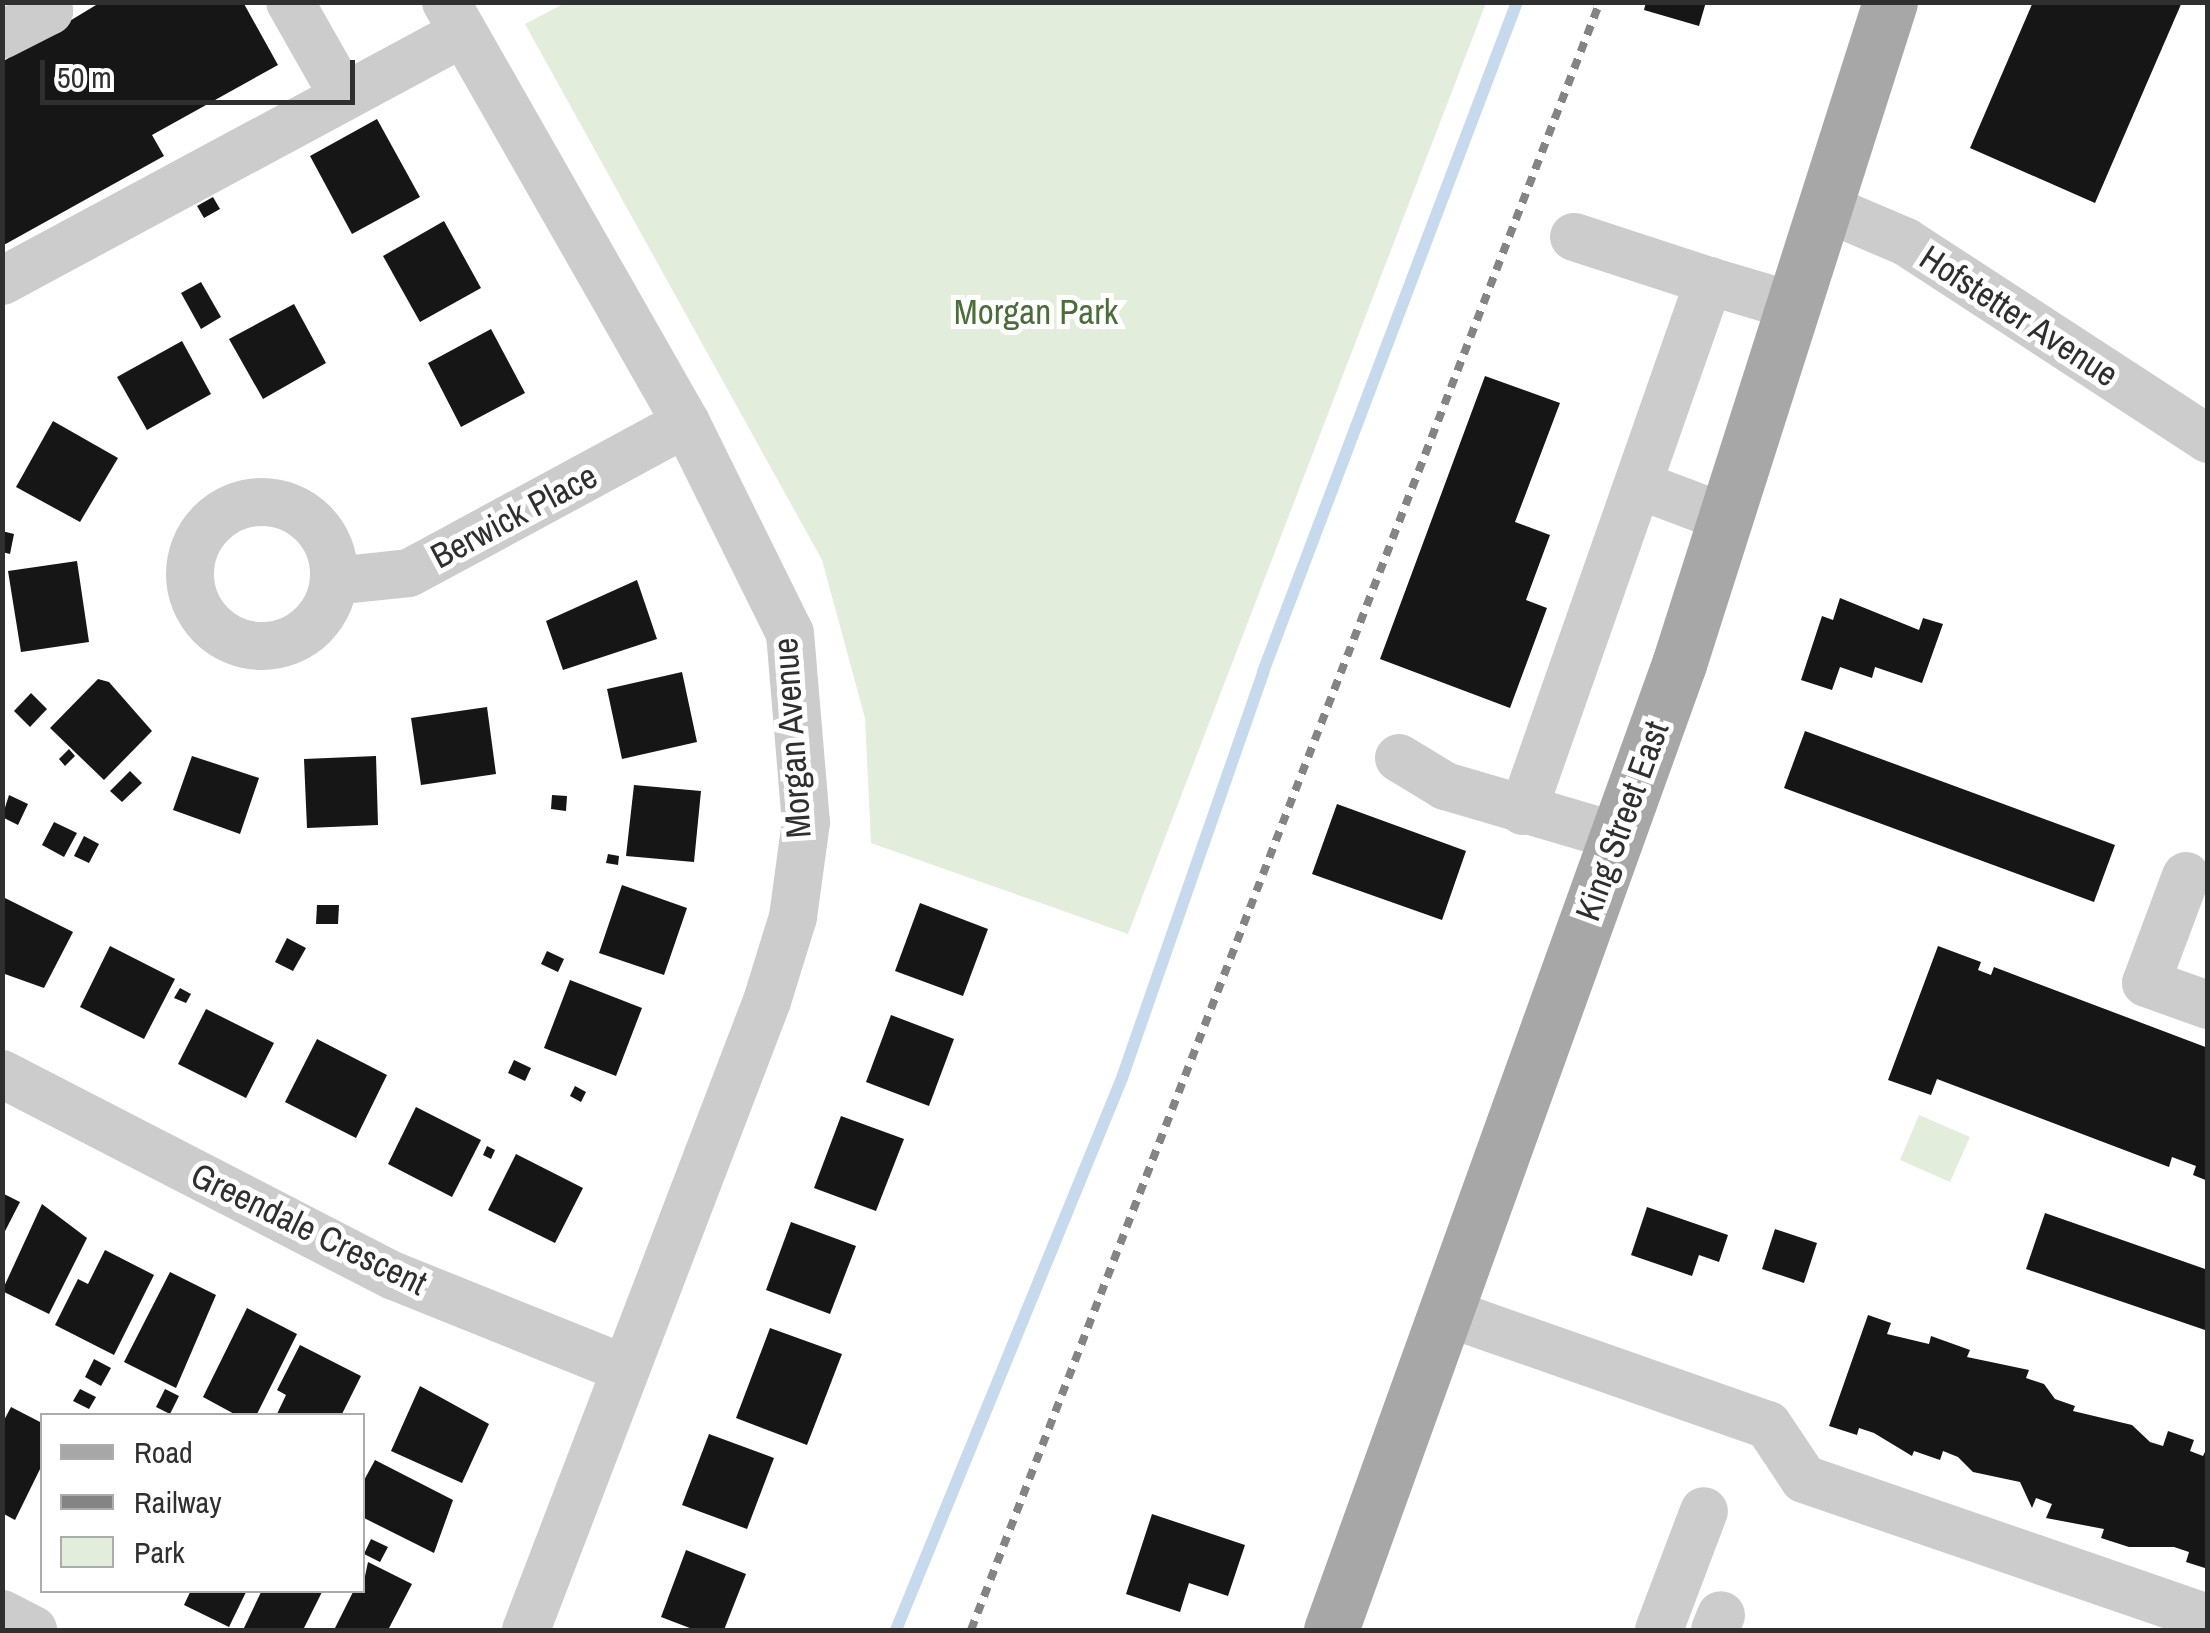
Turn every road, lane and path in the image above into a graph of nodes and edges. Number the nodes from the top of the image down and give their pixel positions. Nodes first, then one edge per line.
1 (44, 2) edge
2 (290, 2) edge
3 (1890, 2) edge
4 (454, 18) edge
5 (2, 35) edge
6 (344, 97) junction
7 (1824, 207) junction
8 (1574, 237) dead end
9 (2, 281) edge
10 (1710, 281) junction
11 (1793, 306) junction
12 (686, 423) junction
13 (2208, 439) edge
14 (1640, 486) junction
15 (1726, 518) junction
16 (334, 581) dead end
17 (1398, 758) dead end
18 (1523, 811) junction
19 (1616, 836) junction
20 (2186, 876) dead end
21 (2208, 1005) edge
22 (2, 1074) edge
23 (1445, 1312) junction
24 (624, 1368) junction
25 (1704, 1510) dead end
26 (2, 1614) edge
27 (2208, 1618) edge
28 (33, 1630) edge
29 (526, 1630) edge
30 (1331, 1630) edge
31 (1659, 1630) edge

1 - 5 street
2 - 6 street
3 - 7 main road, King Street East
4 - 6 street
4 - 12 street, Morgan Avenue
6 - 9 street
7 - 11 main road, King Street East
7 - 13 street, Hofstetter Avenue
8 - 10 street
10 - 11 street
10 - 14 street
11 - 15 main road, King Street East
12 - 16 street, Berwick Place
12 - 24 street, Morgan Avenue
14 - 15 street
14 - 18 street
15 - 19 main road, King Street East
17 - 18 street
18 - 19 street
19 - 23 main road, King Street East
20 - 21 street
22 - 24 street, Greendale Crescent
23 - 27 street
23 - 30 main road, King Street East
24 - 29 street, Morgan Avenue
25 - 31 street
26 - 28 street

